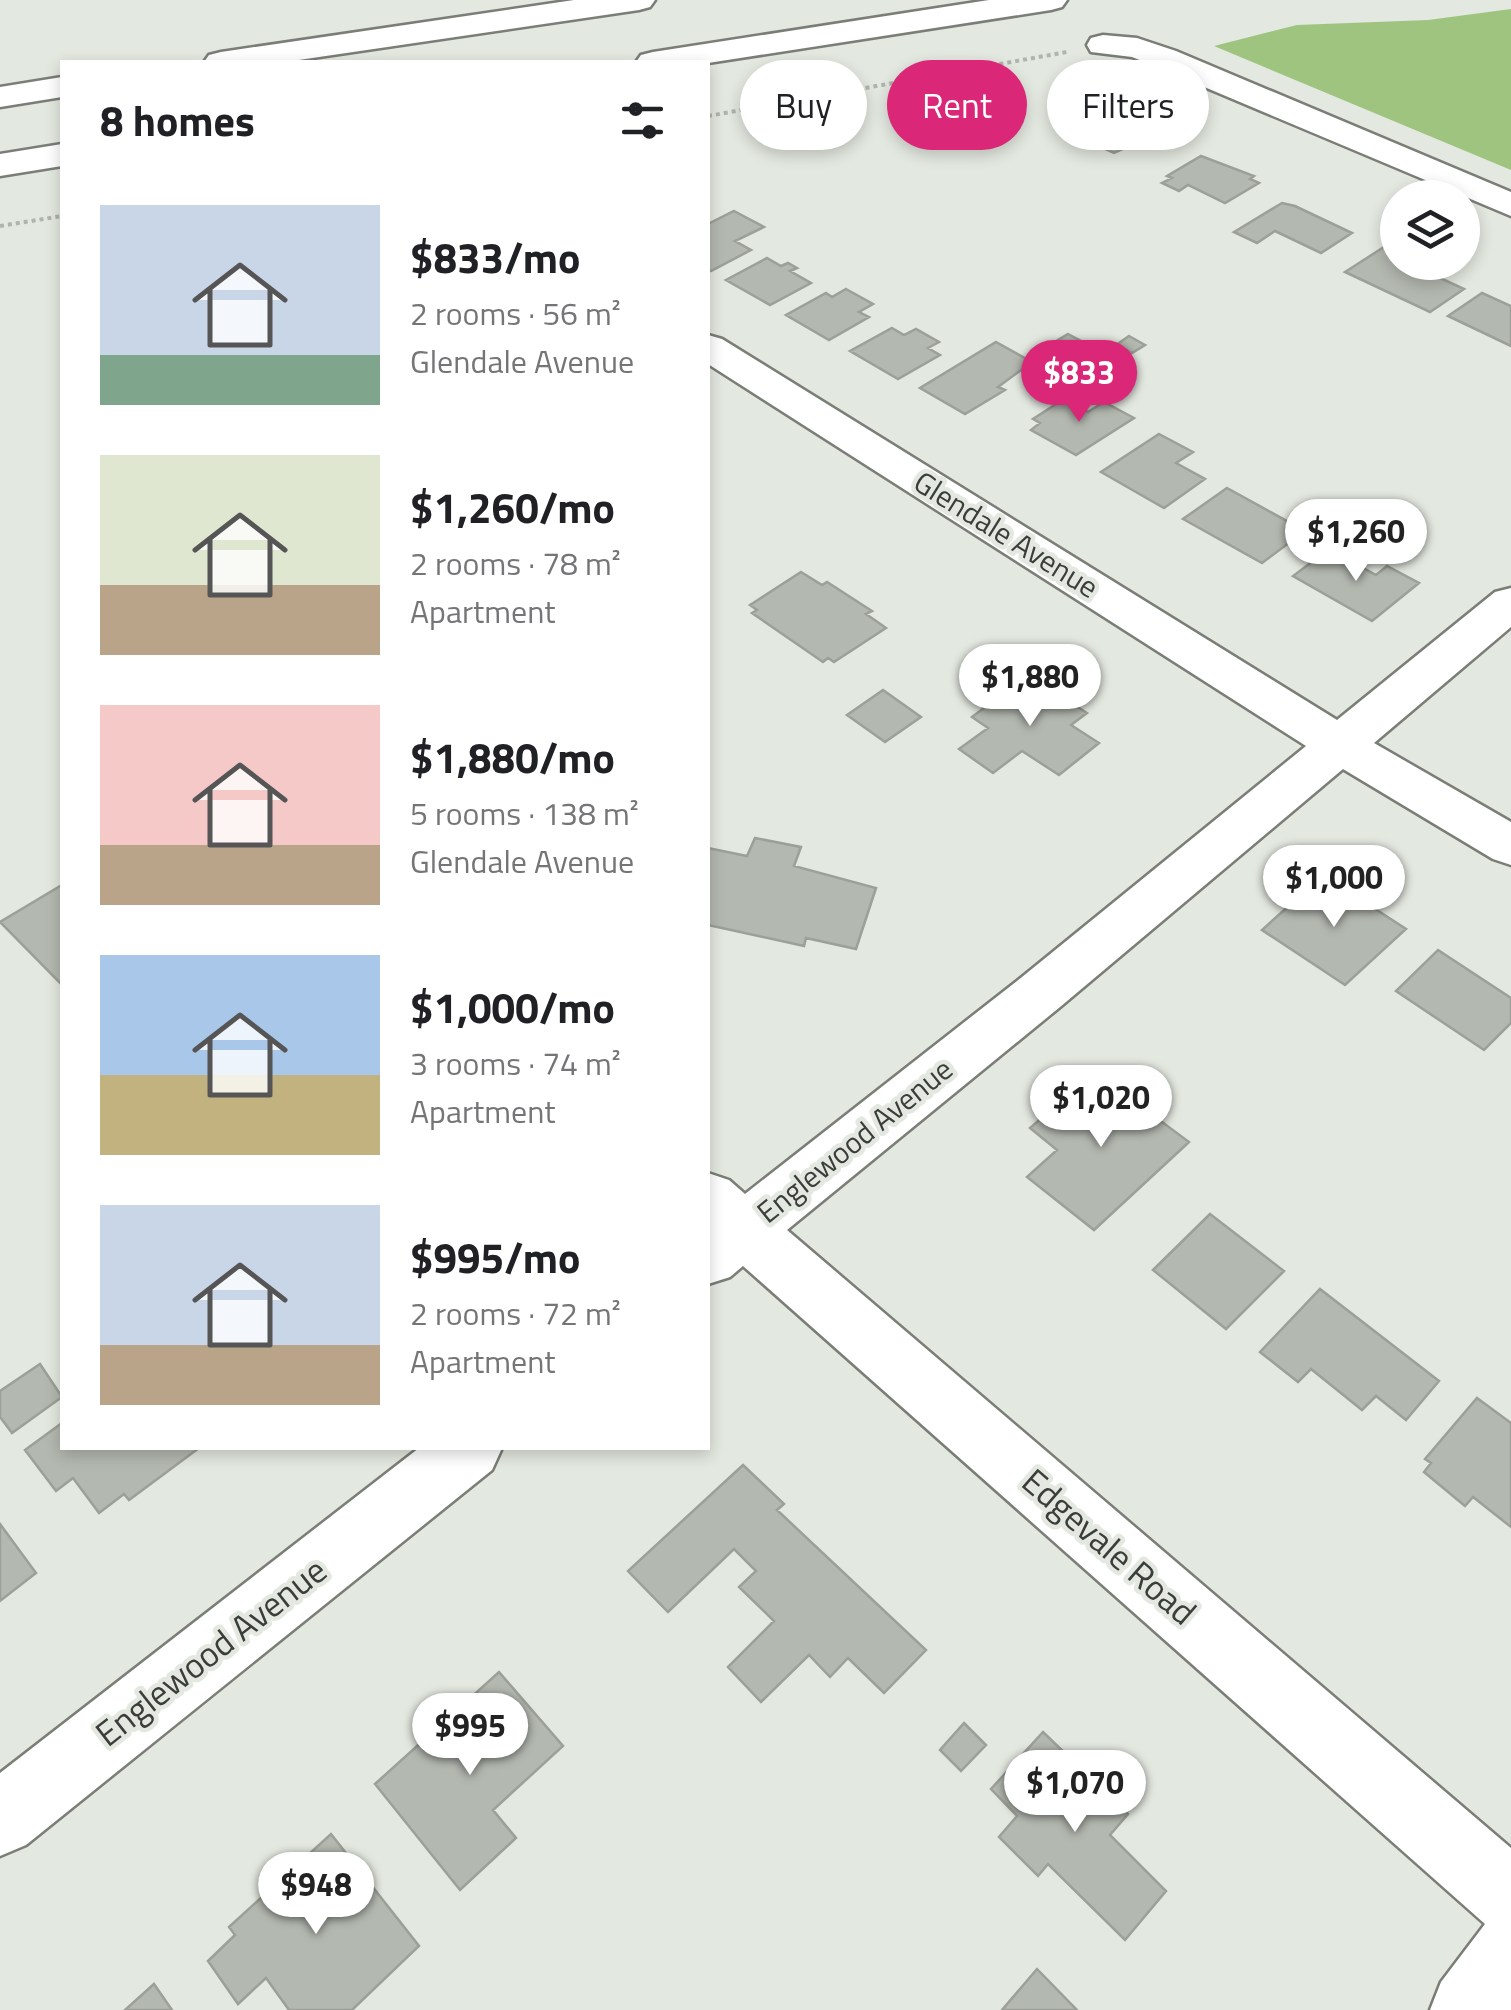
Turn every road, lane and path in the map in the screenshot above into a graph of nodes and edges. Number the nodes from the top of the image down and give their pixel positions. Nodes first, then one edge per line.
1 (639, 0) edge
2 (1051, 0) edge
3 (1103, 45) joint
4 (235, 60) edge
5 (667, 60) edge
6 (60, 87) edge
7 (0, 97) edge
8 (710, 116) edge
9 (60, 155) edge
10 (0, 165) edge
11 (1511, 205) edge
12 (60, 216) edge
13 (0, 226) edge
14 (710, 348) edge
15 (1511, 603) edge
16 (1342, 746) junction
17 (1511, 846) edge
18 (720, 1229) edge
19 (466, 1450) edge
20 (0, 1819) edge
21 (1511, 1897) edge
22 (1511, 1952) edge
23 (1469, 2010) edge

1 - 4 main road
2 - 5 main road
3 - 8 path
3 - 11 main road
6 - 7 main road
9 - 10 main road
12 - 13 path
14 - 16 main road, Glendale Avenue
15 - 16 main road, Englewood Avenue
16 - 17 main road, Glendale Avenue
16 - 18 main road, Englewood Avenue
18 - 21 main road, Edgevale Road
19 - 20 main road, Englewood Avenue
22 - 23 main road

